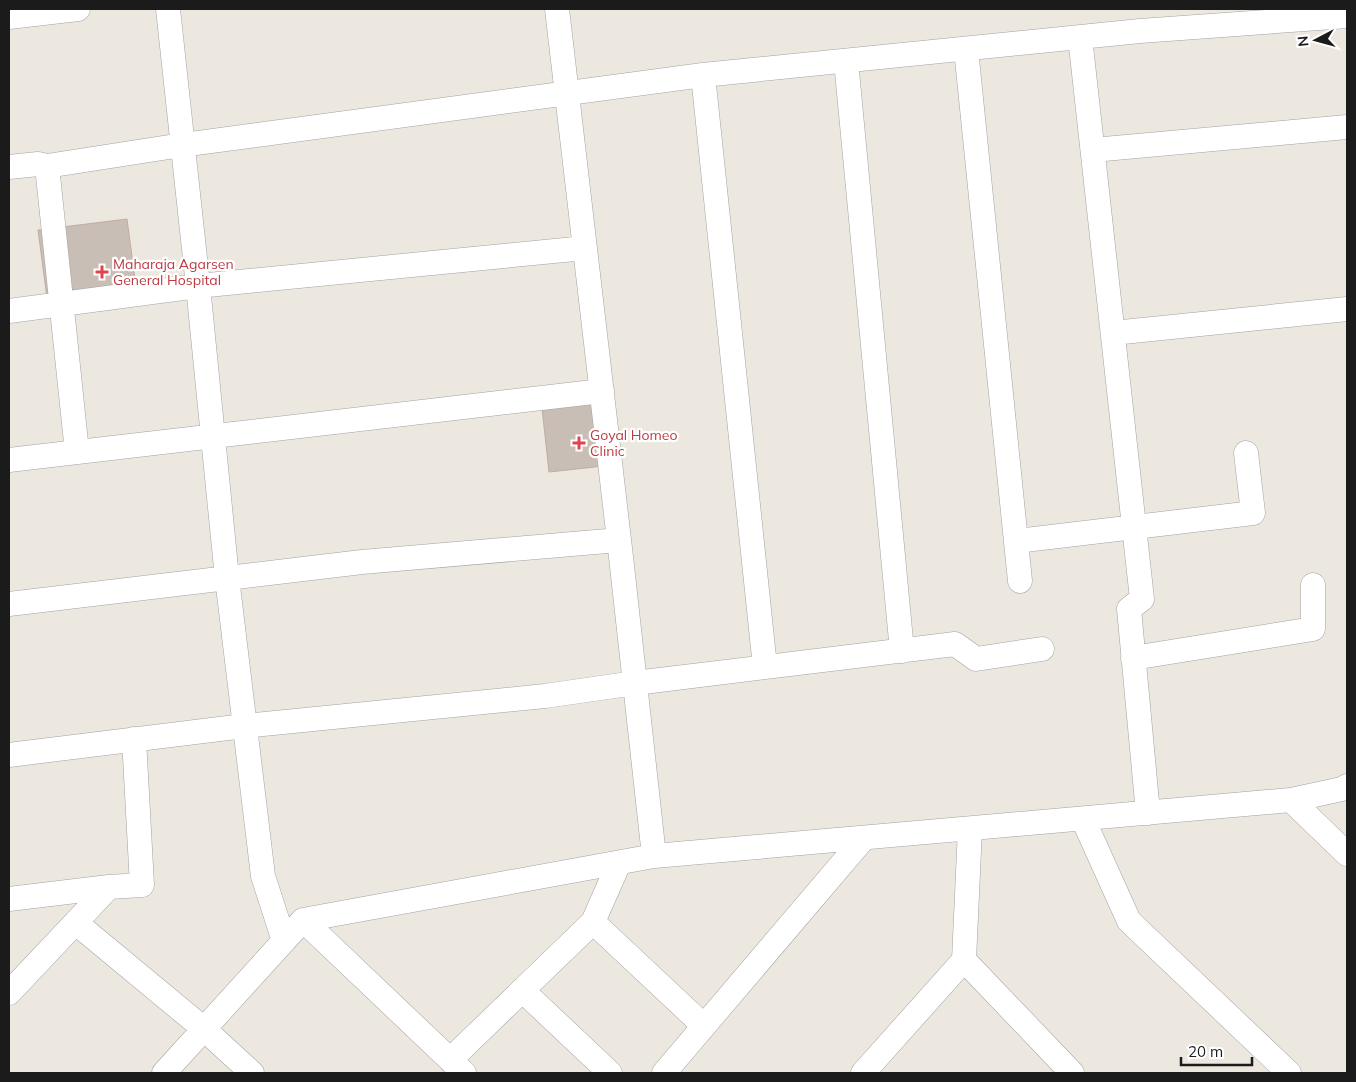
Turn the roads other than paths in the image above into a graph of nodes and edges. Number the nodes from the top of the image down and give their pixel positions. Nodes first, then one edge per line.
1 (78, 9) edge
2 (168, 9) edge
3 (557, 9) edge
4 (1347, 16) edge
5 (9, 17) edge
6 (1080, 37) junction
7 (966, 48) junction
8 (846, 61) junction
9 (703, 76) junction
10 (566, 93) junction
11 (1347, 127) edge
12 (182, 145) junction
13 (1093, 150) junction
14 (47, 166) junction
15 (9, 167) edge
16 (585, 248) junction
17 (198, 286) junction
18 (62, 304) junction
19 (1347, 309) edge
20 (9, 311) edge
21 (1113, 333) junction
22 (602, 391) junction
23 (212, 437) junction
24 (77, 452) junction
25 (1246, 453) dead end
26 (9, 460) edge
27 (1134, 528) junction
28 (619, 540) junction
29 (1016, 541) junction
30 (227, 578) junction
31 (1020, 581) dead end
32 (1313, 585) dead end
33 (9, 604) edge
34 (1042, 649) dead end
35 (902, 651) junction
36 (1133, 658) junction
37 (765, 667) junction
38 (635, 683) junction
39 (244, 726) junction
40 (134, 739) junction
41 (9, 755) edge
42 (1347, 786) edge
43 (1291, 800) junction
44 (1148, 813) junction
45 (1083, 819) junction
46 (970, 829) junction
47 (864, 838) junction
48 (1347, 854) edge
49 (654, 856) junction
50 (619, 863) junction
51 (109, 887) junction
52 (9, 899) edge
53 (303, 920) junction
54 (593, 922) junction
55 (76, 923) junction
56 (284, 941) junction
57 (964, 960) junction
58 (522, 990) junction
59 (9, 993) edge
60 (704, 1026) junction
61 (204, 1029) junction
62 (457, 1067) edge
63 (164, 1073) edge
64 (252, 1073) edge
65 (610, 1073) edge
66 (664, 1073) edge
67 (863, 1073) edge
68 (1072, 1073) edge
69 (1290, 1073) edge

1 - 5 street
2 - 12 street
3 - 10 street
4 - 6 street
6 - 7 street
6 - 13 street
7 - 8 street
7 - 29 street
8 - 9 street
8 - 35 street
9 - 10 street
9 - 37 street
10 - 12 street
10 - 16 street
11 - 13 street
12 - 14 street
12 - 17 street
13 - 21 street
14 - 15 street
14 - 18 street
16 - 17 street
16 - 22 street
17 - 18 street
17 - 23 street
18 - 20 street
18 - 24 street
19 - 21 street
21 - 27 street
22 - 23 street
22 - 28 street
23 - 24 street
23 - 30 street
24 - 26 street
25 - 27 street
27 - 29 street
27 - 36 street
28 - 30 street
28 - 38 street
29 - 31 street
30 - 33 street
30 - 39 street
32 - 36 street
34 - 35 street
35 - 37 street
36 - 44 street
37 - 38 street
38 - 39 street
38 - 49 street
39 - 40 street
39 - 56 street
40 - 41 street
40 - 51 street
42 - 43 street
43 - 44 street
43 - 48 street
44 - 45 street
45 - 46 street
45 - 69 street
46 - 47 street
46 - 57 street
47 - 49 street
47 - 60 street
49 - 50 street
50 - 53 street
50 - 54 street
51 - 52 street
51 - 55 street
53 - 56 street
53 - 62 street
54 - 58 street
54 - 60 street
55 - 59 street
55 - 61 street
56 - 61 street
57 - 67 street
57 - 68 street
58 - 62 street
58 - 65 street
60 - 66 street
61 - 63 street
61 - 64 street

